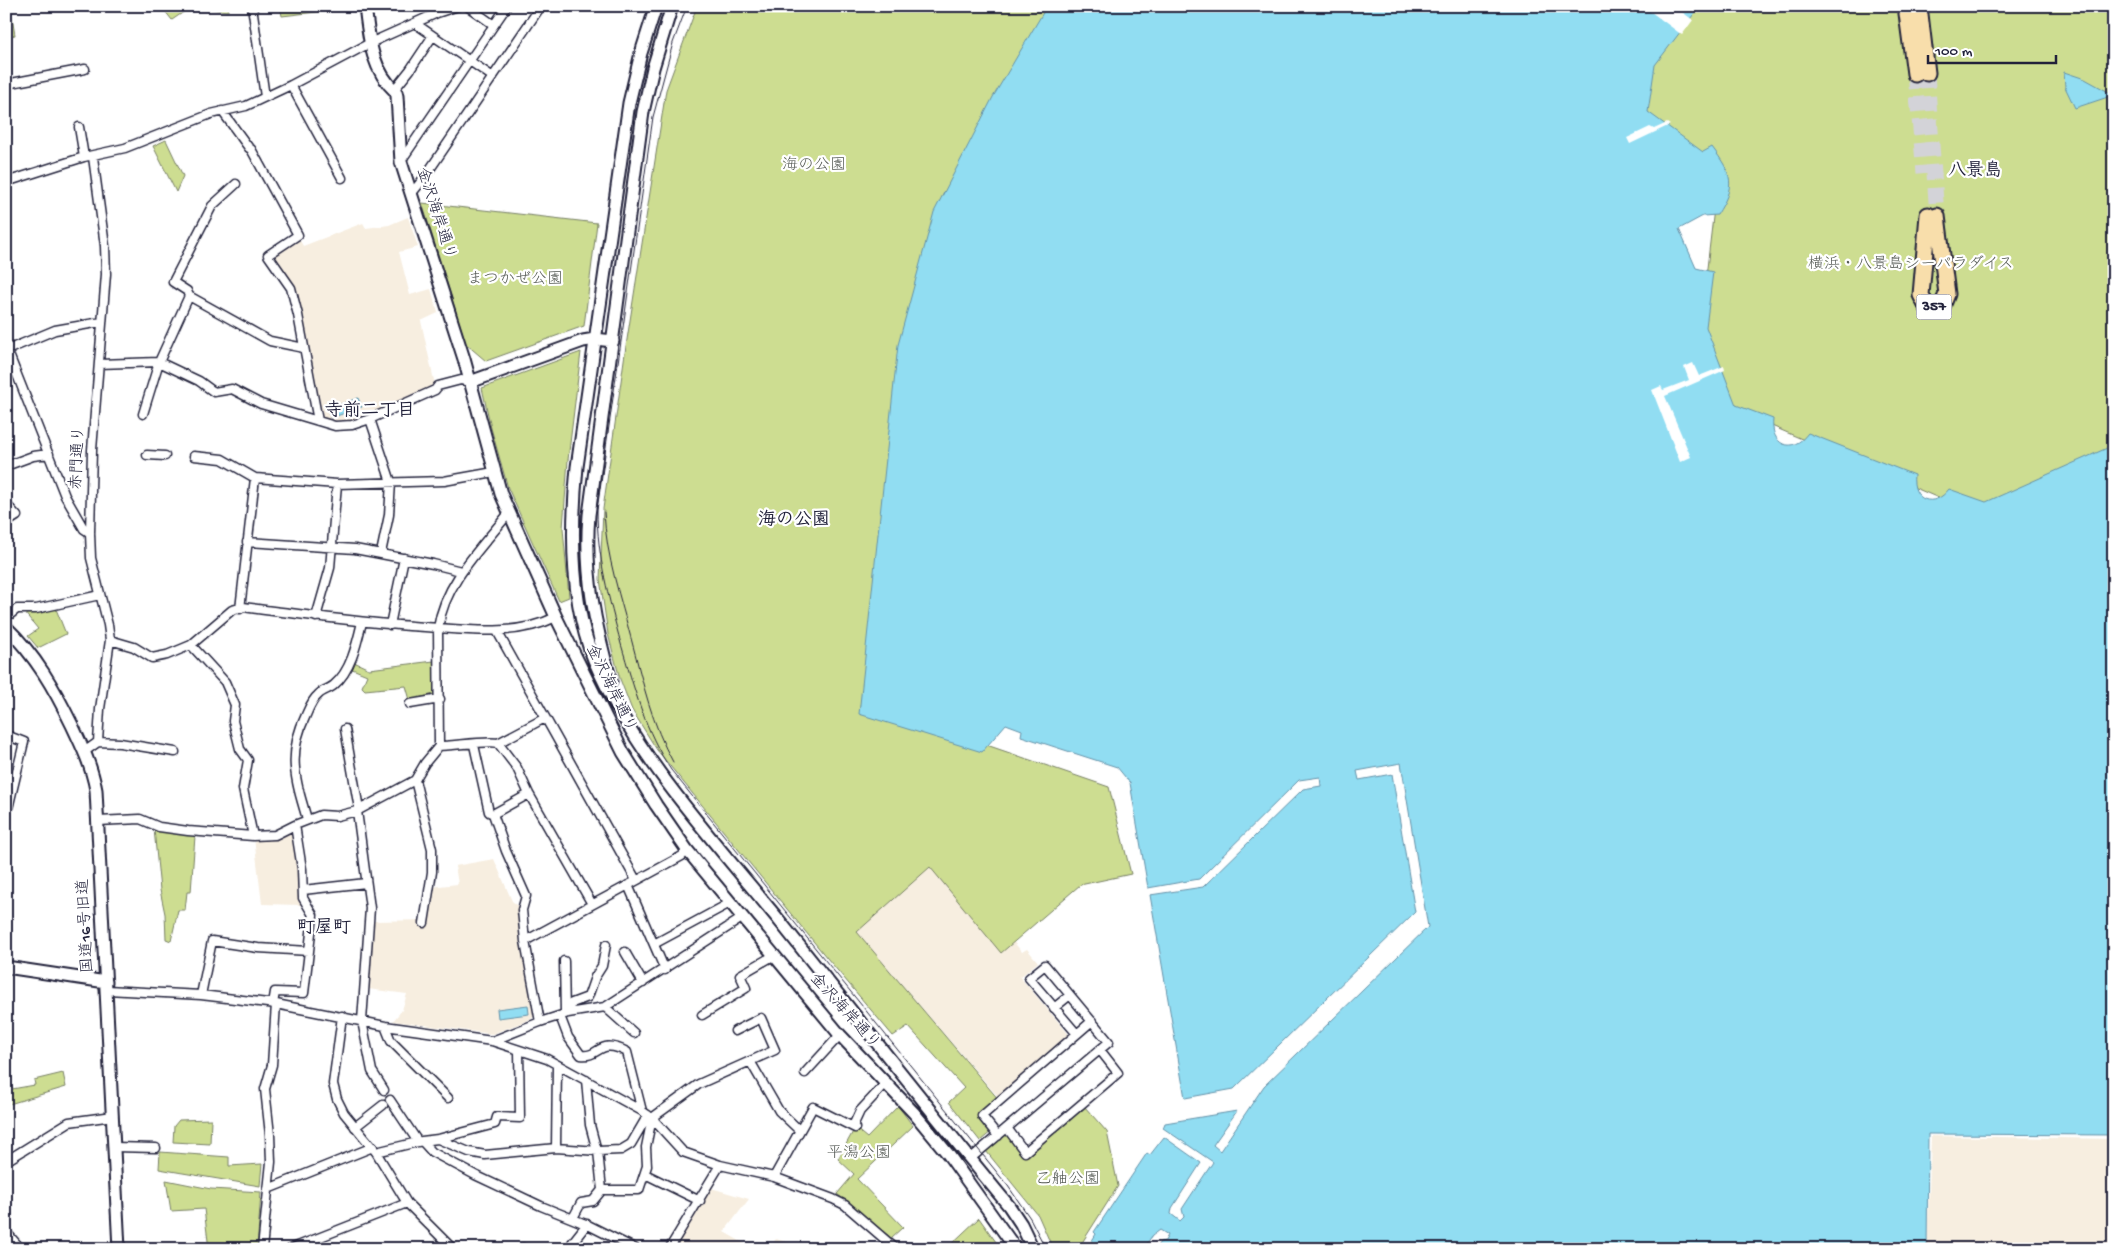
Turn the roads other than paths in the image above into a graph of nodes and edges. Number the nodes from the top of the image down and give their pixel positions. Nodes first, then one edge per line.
1 (252, 6) edge
2 (365, 6) edge
3 (458, 6) edge
4 (467, 6) edge
5 (507, 6) edge
6 (541, 6) edge
7 (656, 6) edge
8 (672, 6) edge
9 (1906, 6) edge
10 (1919, 6) edge
11 (416, 24) junction
12 (494, 25) junction
13 (432, 37) junction
14 (370, 43) junction
15 (1918, 43) junction
16 (469, 61) junction
17 (85, 68) dead end
18 (1921, 74) tunnel mouth
19 (493, 77) junction
20 (6, 84) edge
21 (291, 85) junction
22 (394, 90) junction
23 (264, 98) junction
24 (222, 112) junction
25 (79, 127) dead end
26 (84, 157) junction
27 (93, 157) junction
28 (400, 162) junction
29 (342, 178) dead end
30 (6, 182) edge
31 (236, 184) dead end
32 (412, 193) junction
33 (1932, 215) joint
34 (189, 296) junction
35 (101, 322) junction
36 (595, 339) junction
37 (613, 341) junction
38 (304, 348) junction
39 (7, 352) edge
40 (159, 362) junction
41 (99, 364) junction
42 (470, 382) junction
43 (144, 414) dead end
44 (370, 419) junction
45 (318, 422) junction
46 (49, 454) junction
47 (147, 455) dead end
48 (165, 456) dead end
49 (194, 456) dead end
50 (6, 466) edge
51 (494, 472) junction
52 (256, 478) junction
53 (391, 482) junction
54 (337, 484) junction
55 (6, 504) edge
56 (509, 513) junction
57 (6, 523) edge
58 (90, 533) junction
59 (248, 542) junction
60 (331, 548) junction
61 (380, 553) junction
62 (404, 558) junction
63 (461, 571) junction
64 (100, 595) junction
65 (240, 609) junction
66 (316, 617) junction
67 (556, 617) junction
68 (6, 618) edge
69 (362, 622) junction
70 (390, 625) junction
71 (6, 627) edge
72 (438, 628) junction
73 (497, 631) junction
74 (110, 640) junction
75 (191, 645) junction
76 (440, 699) junction
77 (410, 704) dead end
78 (619, 708) junction
79 (545, 718) junction
80 (345, 730) dead end
81 (6, 735) edge
82 (98, 742) junction
83 (498, 743) junction
84 (474, 745) junction
85 (440, 746) junction
86 (84, 752) junction
87 (176, 752) dead end
88 (415, 780) junction
89 (529, 794) junction
90 (358, 810) junction
91 (493, 814) junction
92 (6, 817) edge
93 (307, 819) junction
94 (98, 820) junction
95 (295, 826) junction
96 (253, 836) junction
97 (687, 850) junction
98 (636, 880) junction
99 (366, 883) junction
100 (628, 884) junction
101 (302, 890) junction
102 (730, 903) junction
103 (592, 904) junction
104 (742, 918) junction
105 (424, 923) dead end
106 (525, 941) junction
107 (654, 944) junction
108 (606, 945) dead end
109 (309, 951) junction
110 (625, 952) dead end
111 (773, 956) junction
112 (564, 961) dead end
113 (6, 967) edge
114 (665, 970) junction
115 (644, 983) junction
116 (106, 986) junction
117 (1070, 994) junction
118 (201, 995) junction
119 (274, 1004) junction
120 (605, 1007) junction
121 (1054, 1008) junction
122 (564, 1014) junction
123 (702, 1015) dead end
124 (342, 1016) junction
125 (362, 1021) junction
126 (1092, 1021) junction
127 (540, 1022) junction
128 (385, 1026) junction
129 (735, 1031) dead end
130 (634, 1033) dead end
131 (1077, 1034) junction
132 (840, 1035) junction
133 (492, 1041) junction
134 (519, 1050) junction
135 (1100, 1050) junction
136 (750, 1062) junction
137 (557, 1065) junction
138 (805, 1073) dead end
139 (586, 1080) junction
140 (886, 1082) junction
141 (384, 1090) dead end
142 (448, 1098) dead end
143 (390, 1100) dead end
144 (383, 1105) dead end
145 (647, 1114) junction
146 (113, 1116) junction
147 (355, 1127) junction
148 (1007, 1128) junction
149 (799, 1130) junction
150 (998, 1136) junction
151 (438, 1140) junction
152 (420, 1142) junction
153 (114, 1147) junction
154 (156, 1148) dead end
155 (556, 1148) junction
156 (374, 1149) junction
157 (598, 1151) junction
158 (970, 1159) junction
159 (6, 1161) edge
160 (720, 1166) junction
161 (646, 1174) junction
162 (774, 1177) junction
163 (268, 1189) junction
164 (602, 1190) junction
165 (700, 1201) junction
166 (407, 1203) junction
167 (573, 1218) junction
168 (587, 1224) junction
169 (6, 1232) edge
170 (21, 1249) edge
171 (118, 1249) edge
172 (262, 1249) edge
173 (290, 1249) edge
174 (453, 1249) edge
175 (576, 1249) edge
176 (636, 1249) edge
177 (669, 1249) edge
178 (896, 1249) edge
179 (1016, 1249) edge
180 (1033, 1249) edge

1 - 23 street
2 - 14 street, 金沢海岸通り
3 - 11 street
4 - 12 street
5 - 12 street
6 - 19 street
7 - 36 street
8 - 37 street
9 - 15 highway
10 - 15 highway
11 - 13 street
11 - 14 street
12 - 16 street
13 - 16 street
13 - 22 street
14 - 21 street
14 - 22 street, 金沢海岸通り
15 - 18 highway
16 - 19 street
16 - 28 street
17 - 20 street
19 - 32 street
21 - 23 street
21 - 29 street
22 - 28 street, 金沢海岸通り
23 - 24 street
24 - 27 street
24 - 38 street
25 - 26 street
26 - 27 street
26 - 30 street
27 - 35 street, 赤門通り
28 - 32 street, 金沢海岸通り
31 - 34 street
32 - 42 street, 金沢海岸通り
33 - 33 highway, 357
34 - 38 street
34 - 40 street
35 - 39 street
35 - 41 street, 赤門通り
36 - 37 street
36 - 42 street
36 - 78 street
37 - 78 street
38 - 45 street
39 - 46 street
40 - 41 street
40 - 43 street
40 - 45 street
41 - 58 street, 赤門通り
42 - 44 street
42 - 51 street, 金沢海岸通り
44 - 45 street
44 - 53 street
46 - 50 street
46 - 58 street
47 - 48 street
49 - 52 street
51 - 53 street
51 - 56 street, 金沢海岸通り
52 - 54 street
52 - 59 street
53 - 54 street
53 - 61 street
54 - 60 street
55 - 57 street
56 - 63 street
56 - 67 street, 金沢海岸通り
58 - 64 street, 赤門通り
59 - 60 street
59 - 65 street
60 - 61 street
60 - 66 street
61 - 62 street
62 - 63 street
62 - 70 street
63 - 72 street
64 - 68 street
64 - 74 street, 赤門通り
65 - 66 street
65 - 75 street
66 - 69 street
67 - 73 street
67 - 97 street, 金沢海岸通り
69 - 70 street
69 - 93 street
70 - 72 street
71 - 86 street, 国道16号旧道
72 - 73 street
72 - 76 street
73 - 79 street
74 - 75 street
74 - 82 street, 赤門通り
75 - 96 street
76 - 77 street
76 - 85 street
78 - 158 street
79 - 83 street
79 - 98 street
80 - 90 street
81 - 92 street
82 - 86 street
82 - 87 street
83 - 84 street
83 - 89 street
84 - 85 street
84 - 91 street
85 - 88 street
86 - 94 street, 国道16号旧道
88 - 90 street
88 - 105 street
89 - 91 street
89 - 103 street
90 - 93 street
90 - 99 street
91 - 106 street
93 - 95 street
94 - 96 street
94 - 116 street, 国道16号旧道
95 - 96 street
95 - 101 street
97 - 98 street
97 - 102 street, 金沢海岸通り
98 - 100 street
99 - 101 street
99 - 125 street
100 - 103 street
100 - 107 street
101 - 109 street
102 - 104 street, 金沢海岸通り
102 - 107 street
103 - 106 street
104 - 111 street, 金沢海岸通り
104 - 114 street
106 - 127 street
107 - 114 street
108 - 122 street
109 - 118 street
109 - 119 street
110 - 115 street
111 - 123 street
111 - 132 street, 金沢海岸通り
112 - 122 street
113 - 116 street
114 - 115 street
115 - 120 street
116 - 118 street
116 - 146 street, 国道16号旧道
117 - 121 street
117 - 121 street
117 - 126 street
118 - 119 street
119 - 124 street
119 - 163 street
120 - 122 street
120 - 130 street
121 - 131 street
122 - 127 street
122 - 145 street
124 - 125 street
124 - 147 street
125 - 128 street
125 - 141 street
126 - 131 street
126 - 135 street
127 - 133 street
128 - 133 street
128 - 142 street
129 - 136 street
131 - 150 street
132 - 138 street
132 - 140 street, 金沢海岸通り
133 - 134 street
134 - 137 street
134 - 151 street
135 - 148 street
135 - 148 street
136 - 145 street
136 - 149 street
137 - 139 street
137 - 155 street
139 - 145 street
139 - 157 street
140 - 149 street
140 - 179 street, 金沢海岸通り
143 - 152 street
144 - 147 street
145 - 157 street
145 - 160 street
145 - 161 street
146 - 153 street, 国道16号旧道
146 - 159 street
147 - 156 street
148 - 150 street
149 - 162 street
150 - 158 street
151 - 152 street
151 - 155 street
152 - 156 street
152 - 167 street
153 - 154 street
153 - 171 street, 国道16号旧道
155 - 157 street
156 - 163 street
156 - 166 street
157 - 164 street
158 - 180 street
160 - 162 street
160 - 165 street
161 - 164 street
161 - 165 street
162 - 178 street
163 - 172 street
164 - 167 street
165 - 177 street
166 - 173 street
166 - 174 street
167 - 168 street
168 - 175 street
168 - 176 street
169 - 170 street

